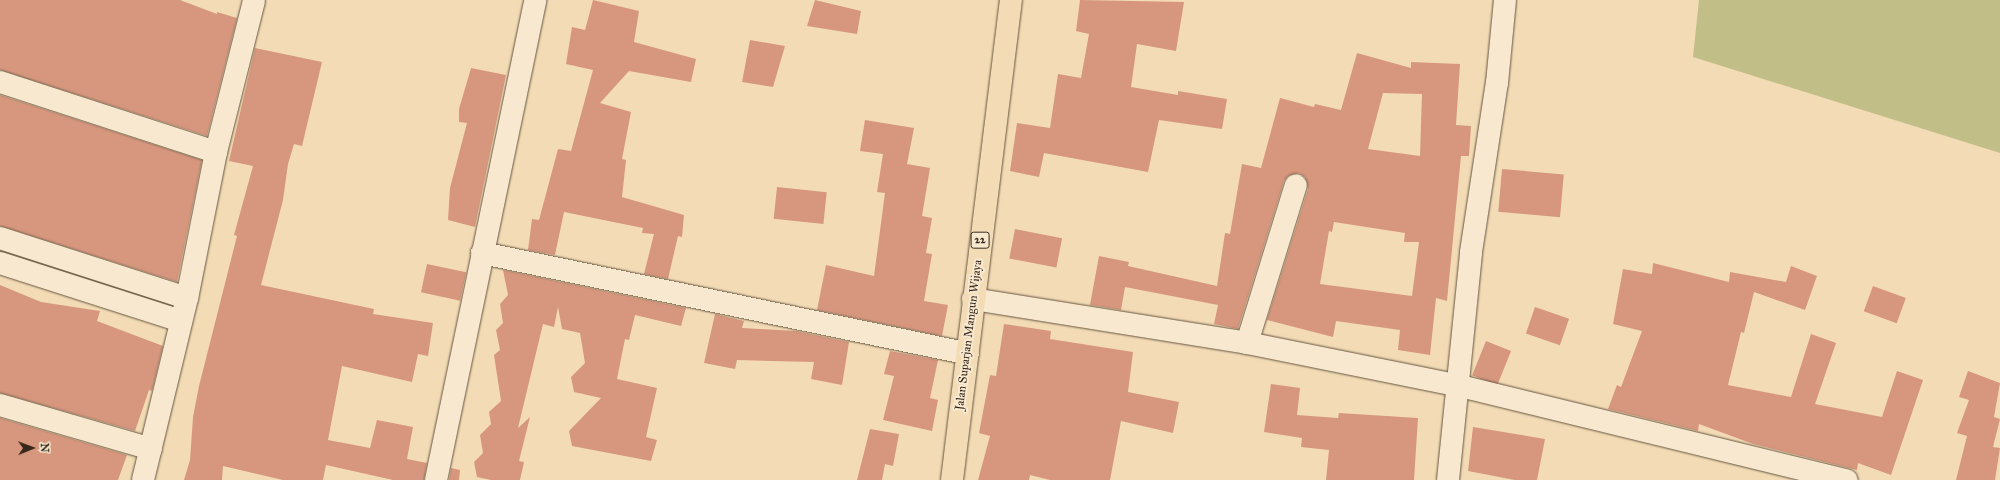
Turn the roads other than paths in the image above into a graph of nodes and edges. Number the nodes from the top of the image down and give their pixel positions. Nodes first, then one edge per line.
1 (253, 0) edge
2 (535, 0) edge
3 (1011, 0) edge
4 (1505, 0) edge
5 (0, 82) edge
6 (216, 152) junction
7 (1296, 185) dead end
8 (0, 238) edge
9 (482, 253) junction
10 (0, 263) edge
11 (187, 298) junction
12 (973, 299) junction
13 (181, 321) junction
14 (1247, 343) junction
15 (968, 354) junction
16 (1456, 385) junction
17 (0, 405) edge
18 (151, 449) junction
19 (143, 480) edge
20 (436, 480) edge
21 (952, 480) edge
22 (1448, 480) edge
23 (1847, 480) edge

1 - 6 street
2 - 9 street
3 - 12 highway, Jalan Suparjan Mangun Wijaya / 22
4 - 16 street
5 - 6 street
6 - 11 street
7 - 14 street
8 - 11 street
9 - 15 street
9 - 20 street
10 - 13 street
11 - 13 street
12 - 14 street
12 - 15 highway, Jalan Suparjan Mangun Wijaya / 22
13 - 18 street
14 - 16 street
15 - 21 highway, Jalan Suparjan Mangun Wijaya / 22
16 - 22 street
16 - 23 street
17 - 18 street
18 - 19 street

